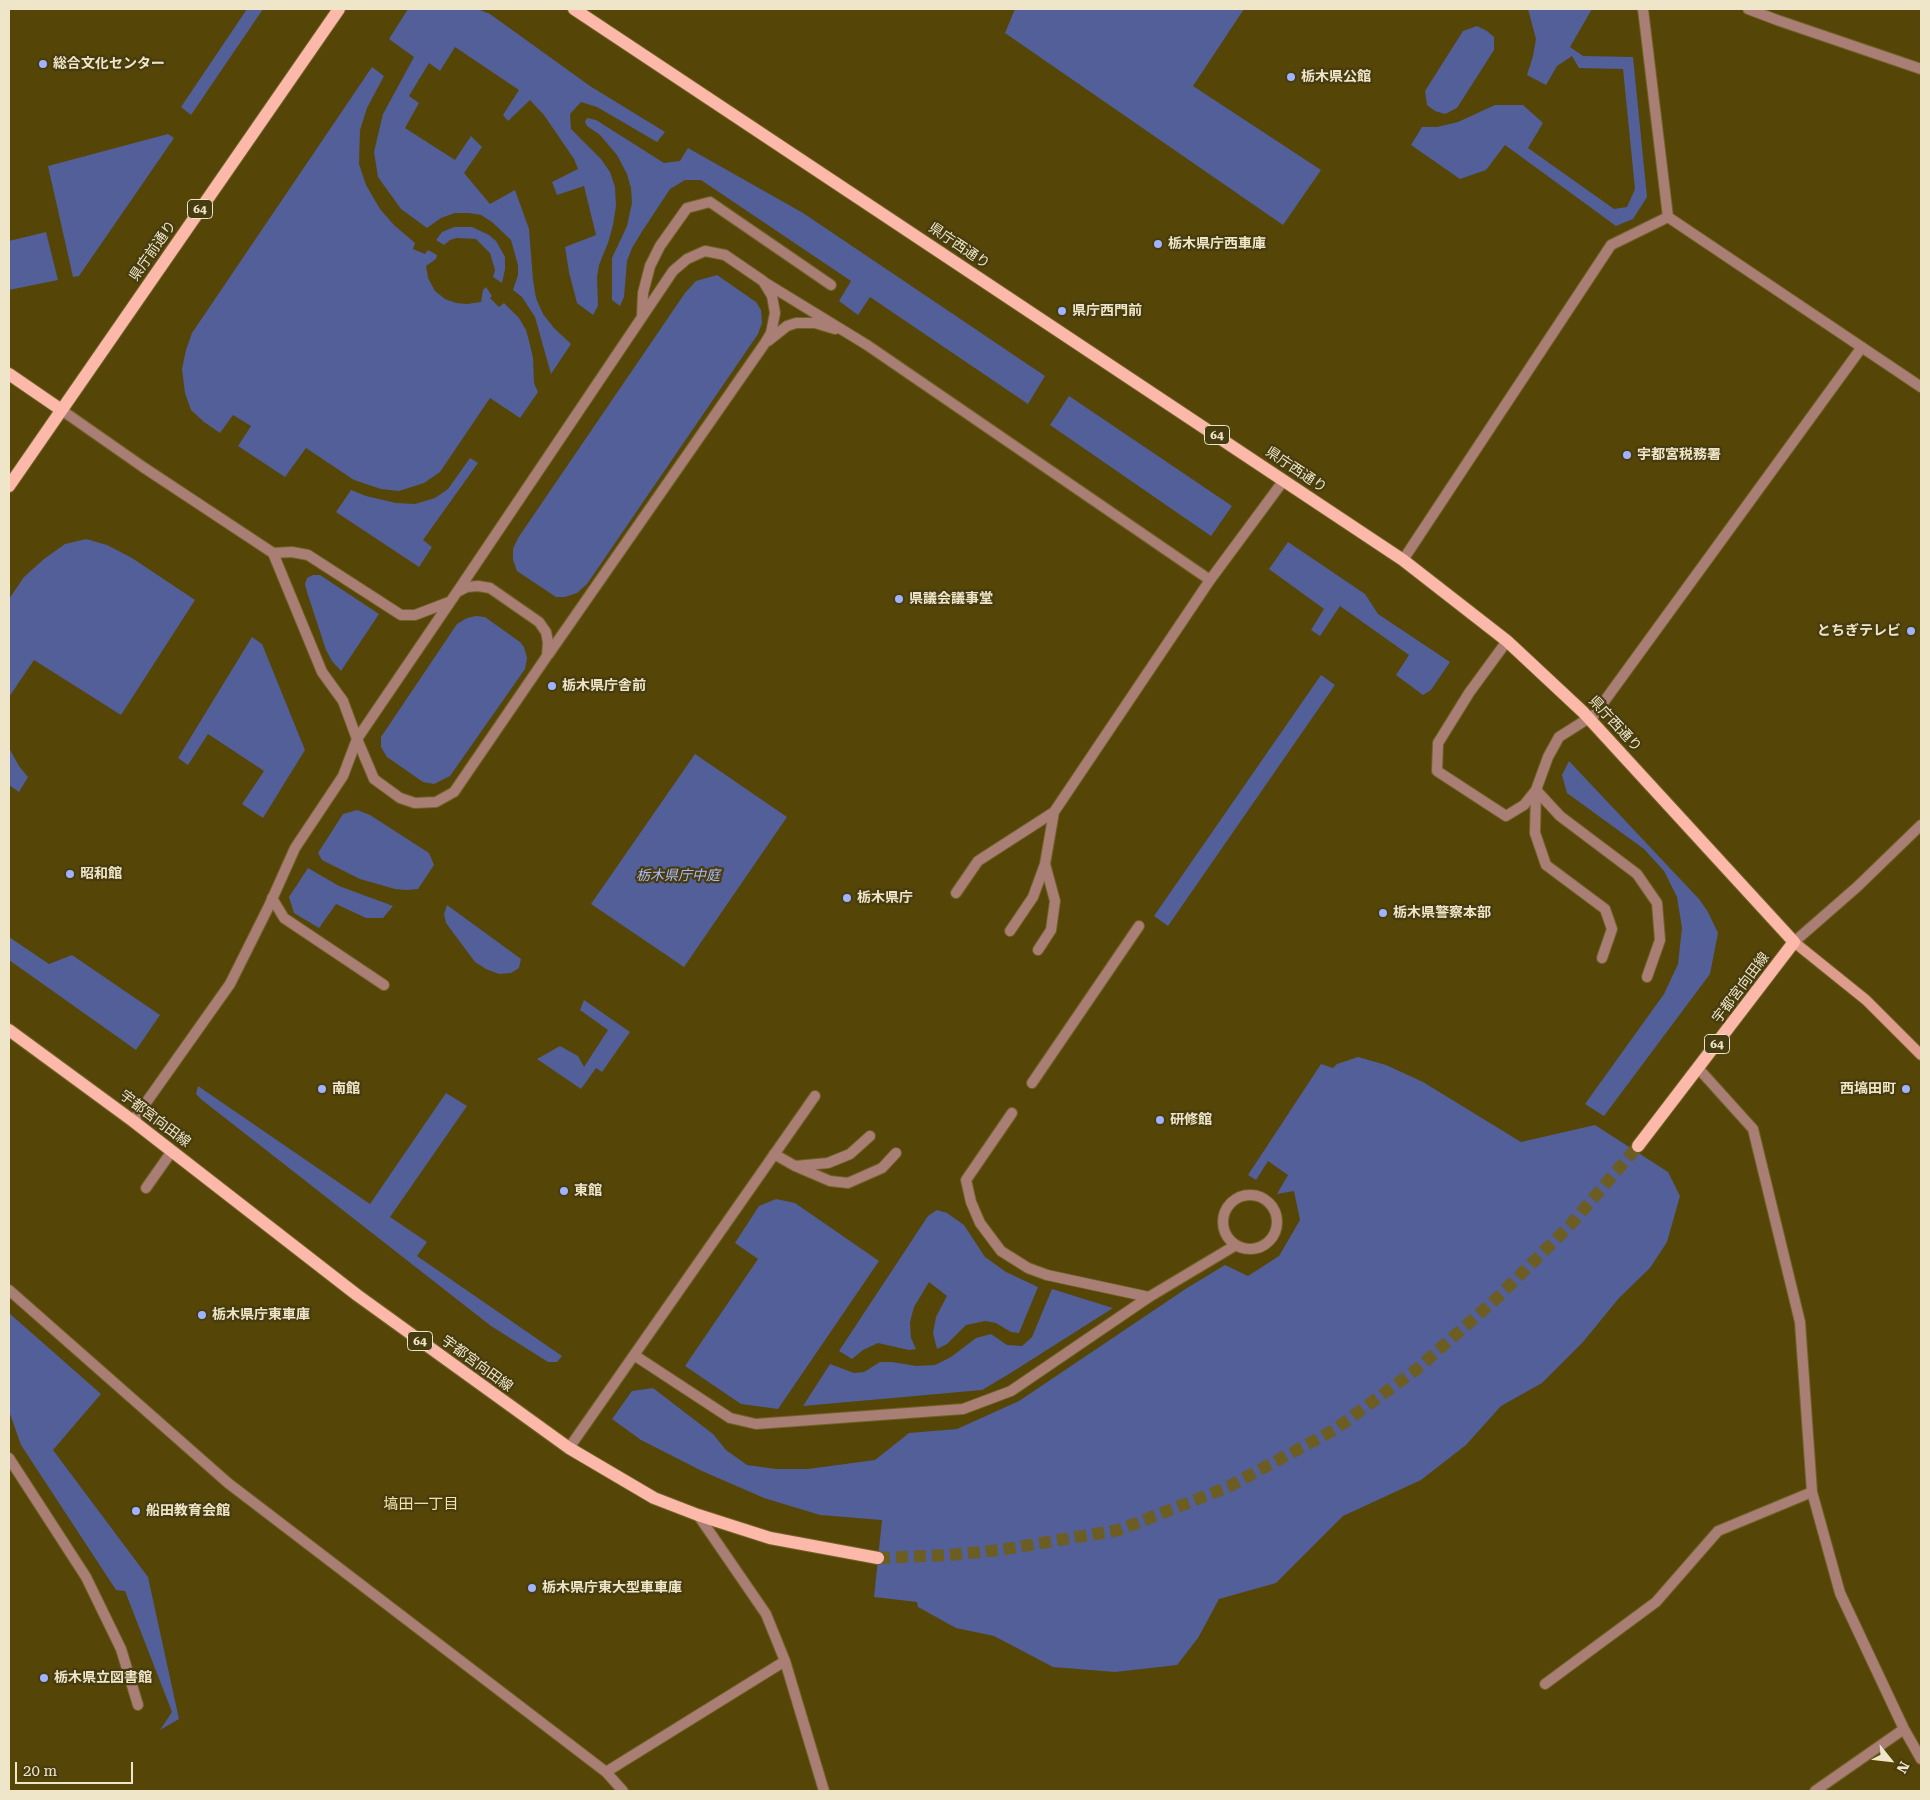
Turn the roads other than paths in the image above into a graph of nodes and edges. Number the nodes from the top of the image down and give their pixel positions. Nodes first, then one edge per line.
1 (339, 9) edge
2 (574, 9) edge
3 (1643, 9) edge
4 (1748, 9) edge
5 (1921, 69) edge
6 (1668, 216) junction
7 (763, 281) junction
8 (831, 284) dead end
9 (642, 317) junction
10 (852, 336) junction
11 (765, 343) junction
12 (1862, 347) junction
13 (9, 374) edge
14 (1921, 387) edge
15 (60, 410) junction
16 (1284, 480) junction
17 (9, 486) edge
18 (273, 552) junction
19 (1403, 560) junction
20 (1210, 580) junction
21 (457, 592) junction
22 (450, 602) junction
23 (1507, 641) junction
24 (547, 656) junction
25 (1589, 718) junction
26 (357, 739) junction
27 (1536, 790) junction
28 (1054, 812) junction
29 (1921, 825) edge
30 (1045, 864) junction
31 (956, 893) dead end
32 (272, 898) junction
33 (1138, 926) dead end
34 (1010, 931) dead end
35 (1794, 942) junction
36 (1038, 950) dead end
37 (1602, 958) dead end
38 (1647, 977) dead end
39 (384, 985) dead end
40 (9, 1030) edge
41 (1921, 1055) edge
42 (1698, 1068) junction
43 (1032, 1083) dead end
44 (814, 1096) dead end
45 (1012, 1113) dead end
46 (133, 1121) junction
47 (870, 1136) dead end
48 (1638, 1146) tunnel mouth
49 (172, 1151) junction
50 (896, 1153) dead end
51 (774, 1154) junction
52 (795, 1166) junction
53 (146, 1188) dead end
54 (1236, 1245) junction
55 (9, 1290) edge
56 (1149, 1297) junction
57 (634, 1356) junction
58 (569, 1448) junction
59 (9, 1458) edge
60 (1812, 1492) junction
61 (698, 1515) junction
62 (878, 1558) tunnel mouth
63 (785, 1661) junction
64 (1545, 1684) dead end
65 (138, 1705) dead end
66 (1904, 1730) junction
67 (1921, 1759) edge
68 (606, 1772) junction
69 (623, 1791) edge
70 (824, 1791) edge
71 (1815, 1791) edge

1 - 15 main road, 県庁前通り / 64
2 - 16 main road, 県庁西通り / 64
3 - 6 street
4 - 5 street
6 - 12 street
6 - 19 street
7 - 9 street
7 - 10 street
7 - 11 street
8 - 9 street
9 - 21 street
10 - 11 street
10 - 20 street
11 - 24 street
12 - 14 street
12 - 25 street
13 - 15 main road
15 - 17 main road, 県庁前通り / 64
15 - 18 street
16 - 19 main road, 県庁西通り / 64
16 - 20 street
18 - 22 street
18 - 26 street
19 - 23 main road, 県庁西通り / 64
20 - 28 street
21 - 22 street
21 - 24 street
22 - 26 street
23 - 25 main road, 県庁西通り / 64
23 - 27 street
24 - 26 street
25 - 27 street
25 - 35 main road, 県庁西通り / 64
26 - 32 street
27 - 37 street
27 - 38 street
28 - 30 street
28 - 31 street
29 - 35 street
30 - 34 street
30 - 36 street
32 - 39 street
32 - 46 street
33 - 43 street
35 - 41 street, 県庁西通り
35 - 42 main road, 宇都宮向田線 / 64
40 - 46 main road, 宇都宮向田線 / 64
42 - 48 main road, 宇都宮向田線 / 64
42 - 60 street
44 - 51 street
45 - 56 street
46 - 49 main road, 宇都宮向田線 / 64
47 - 52 street
49 - 53 street
49 - 58 main road, 宇都宮向田線 / 64
50 - 52 street
51 - 52 street
51 - 57 street
54 - 54 street
54 - 56 street
55 - 68 street
56 - 57 street
57 - 58 street
58 - 61 main road, 宇都宮向田線 / 64
59 - 65 street
60 - 64 street
60 - 66 street
61 - 62 main road, 宇都宮向田線 / 64
61 - 63 street
63 - 68 street
63 - 70 street
66 - 67 street
66 - 71 street
68 - 69 street

